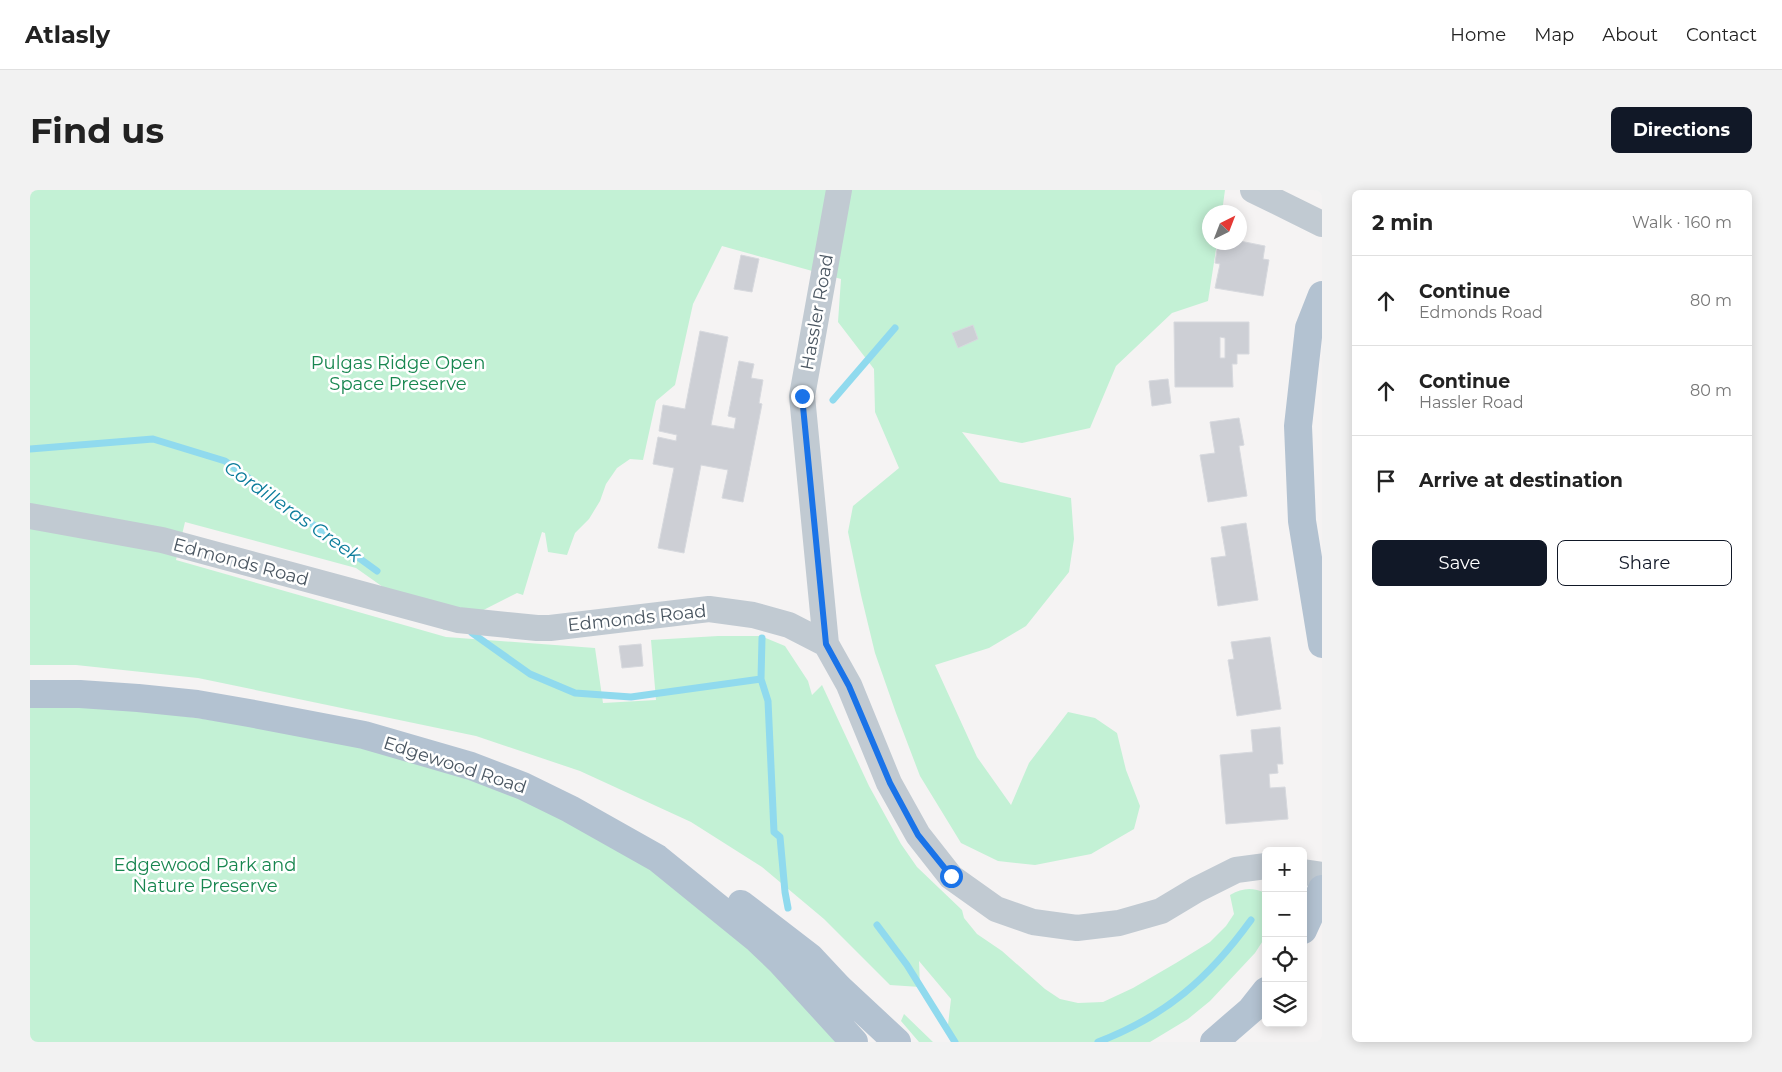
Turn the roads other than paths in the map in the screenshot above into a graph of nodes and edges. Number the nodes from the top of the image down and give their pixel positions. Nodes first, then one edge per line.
1 (839, 190) edge
2 (1253, 190) edge
3 (1322, 224) edge
4 (1322, 295) edge
5 (30, 516) edge
6 (826, 644) junction
7 (1322, 644) edge
8 (30, 694) edge
9 (657, 858) junction
10 (1262, 867) edge
11 (1307, 873) edge
12 (1322, 875) edge
13 (1322, 889) edge
14 (1307, 921) edge
15 (1258, 1001) edge
16 (854, 1042) edge
17 (897, 1042) edge
18 (1201, 1042) edge
19 (1214, 1042) edge
20 (1222, 1042) edge

1 - 6 street, Hassler Road
2 - 3 street
4 - 7 main road
5 - 6 street, Edmonds Road
6 - 10 street
8 - 9 main road, Edgewood Road
9 - 16 main road, Edgewood Road
9 - 17 main road
11 - 12 street
13 - 14 main road
15 - 18 main road
15 - 19 main road
15 - 20 main road

